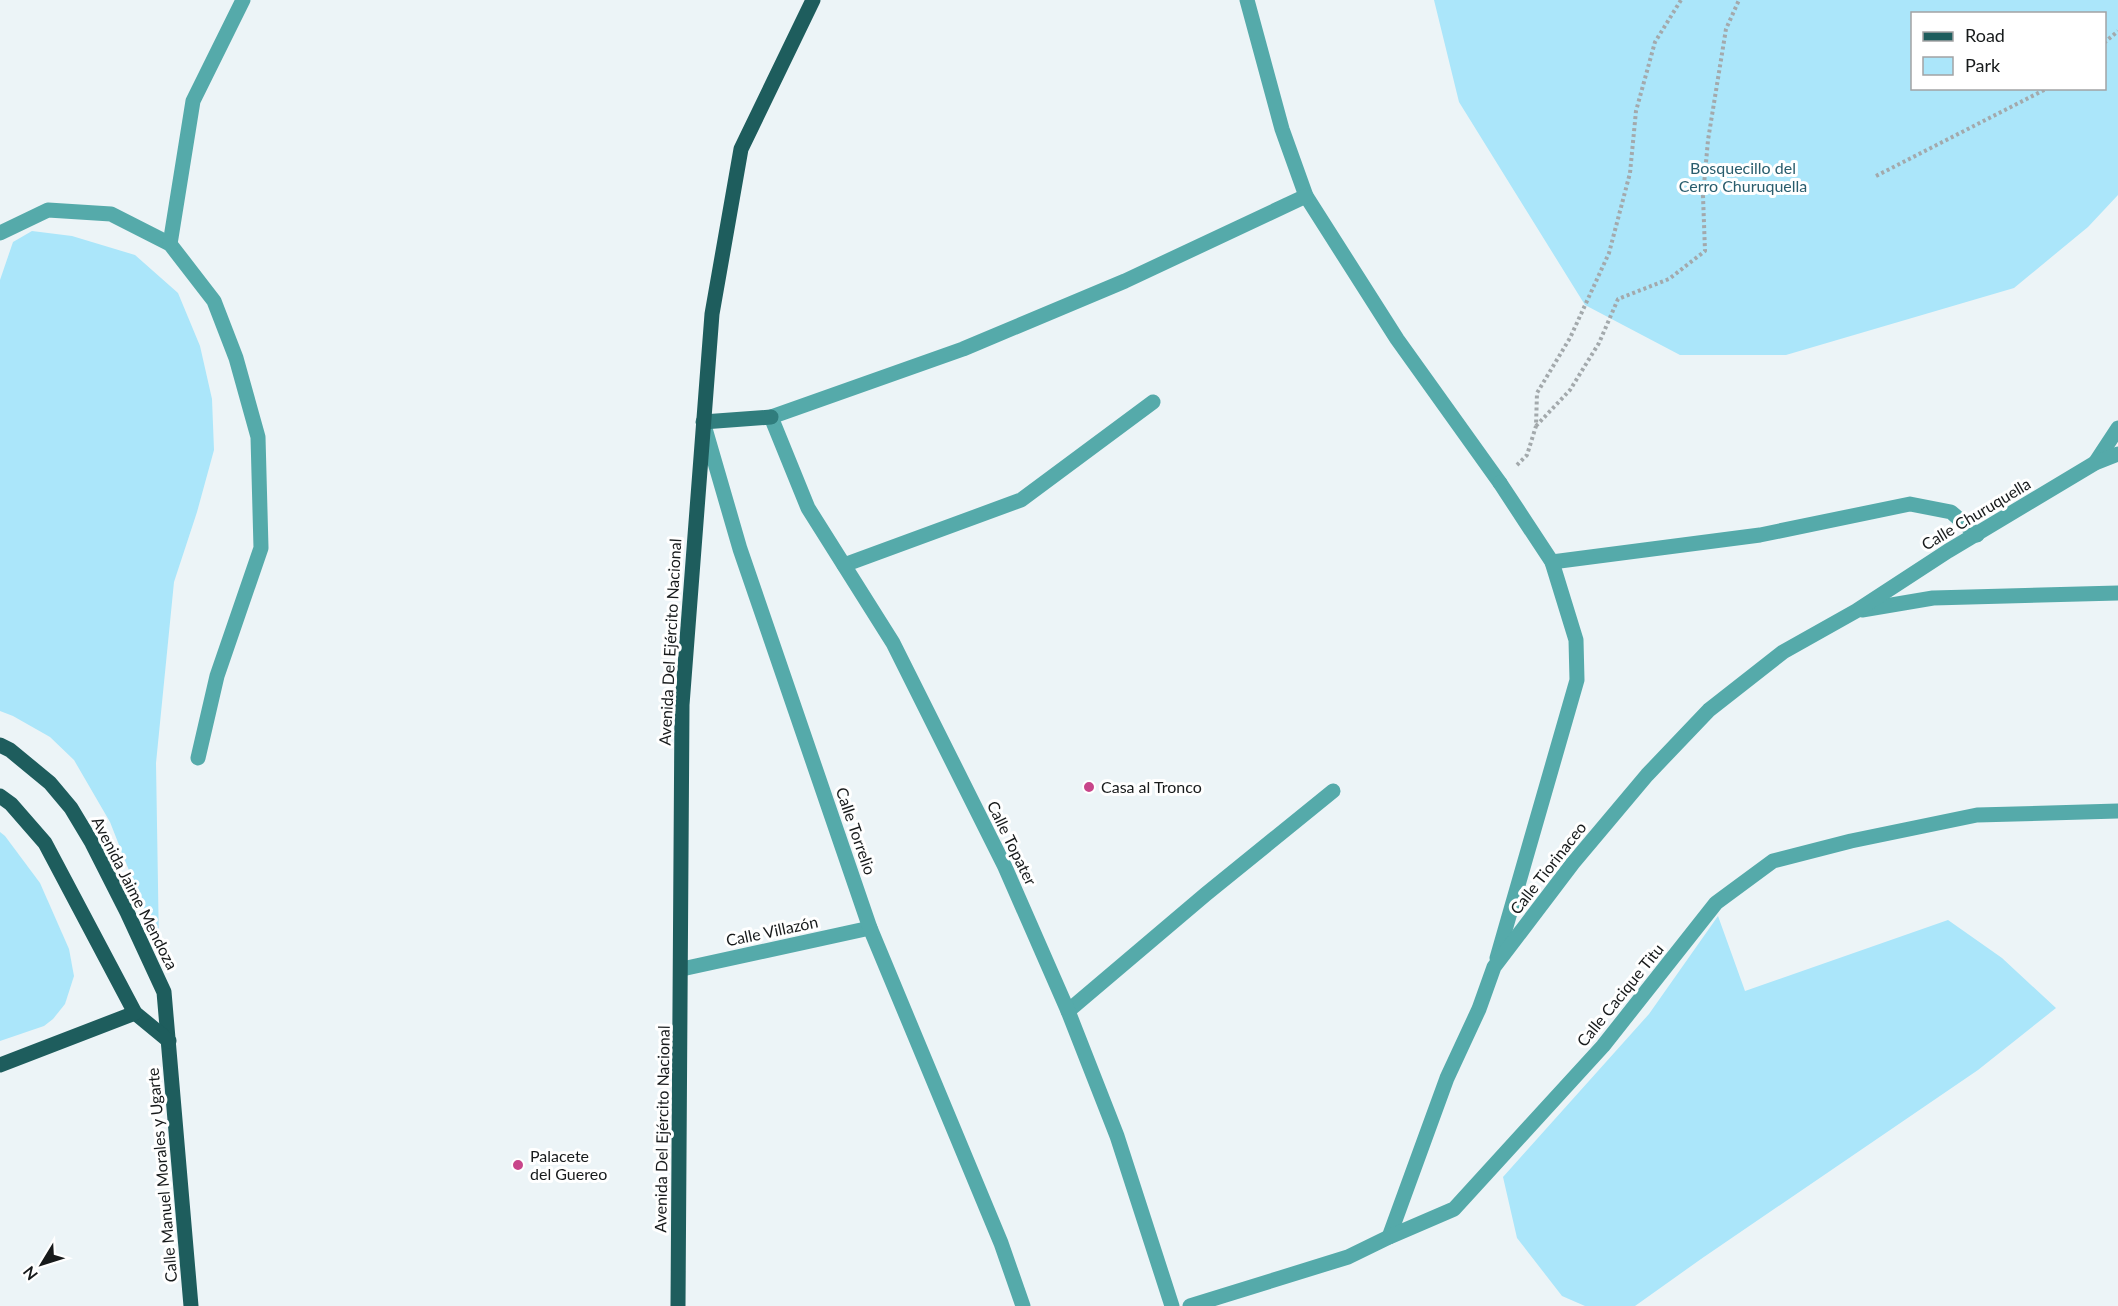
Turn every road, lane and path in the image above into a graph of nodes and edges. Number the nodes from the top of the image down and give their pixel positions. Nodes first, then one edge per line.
1 (243, 0) edge
2 (813, 0) edge
3 (1247, 0) edge
4 (1681, 0) edge
5 (1738, 0) edge
6 (2118, 31) edge
7 (2106, 41) edge
8 (2044, 90) edge
9 (1876, 176) dead end
10 (1306, 196) junction
11 (0, 233) edge
12 (170, 244) junction
13 (1153, 402) dead end
14 (771, 417) junction
15 (703, 422) junction
16 (1536, 426) junction
17 (2118, 428) edge
18 (2118, 454) edge
19 (2095, 463) junction
20 (1500, 483) junction
21 (1977, 535) junction
22 (1552, 562) junction
23 (844, 565) junction
24 (2118, 593) edge
25 (1856, 611) junction
26 (0, 745) edge
27 (198, 758) dead end
28 (1333, 791) dead end
29 (0, 796) edge
30 (2118, 811) edge
31 (870, 928) junction
32 (1494, 967) junction
33 (682, 969) junction
34 (1068, 1011) junction
35 (135, 1013) junction
36 (169, 1041) junction
37 (0, 1065) edge
38 (1389, 1237) junction
39 (191, 1306) edge
40 (678, 1306) edge
41 (1023, 1306) edge
42 (1172, 1306) edge
43 (1190, 1306) edge

1 - 12 street
2 - 15 main road, Avenida Del Ejército Nacional
3 - 10 street
4 - 16 path
5 - 16 path
6 - 7 path
8 - 9 path
10 - 14 street
10 - 20 street
11 - 12 street
12 - 27 street
13 - 23 street
14 - 15 street
14 - 23 street, Calle Topater
15 - 31 street, Calle Torrelio
15 - 33 main road, Avenida Del Ejército Nacional
16 - 20 path
17 - 19 street
18 - 19 street, Calle Churuquella
19 - 21 street, Calle Churuquella
20 - 22 street
21 - 22 street
21 - 25 street, Calle Churuquella
22 - 32 street
23 - 34 street, Calle Topater
24 - 25 street
25 - 32 street, Calle Tiorinaceo
26 - 36 main road, Avenida Jaime Mendoza
28 - 34 street
29 - 35 main road
30 - 38 street, Calle Cacique Titu
31 - 33 street, Calle Villazón
31 - 41 street, Calle Torrelio
32 - 38 street, Calle Tiorinaceo
33 - 40 main road, Avenida Del Ejército Nacional
34 - 42 street, Calle Topater
35 - 36 main road
35 - 37 main road
36 - 39 main road, Calle Manuel Morales y Ugarte
38 - 43 street, Calle Cacique Titu

